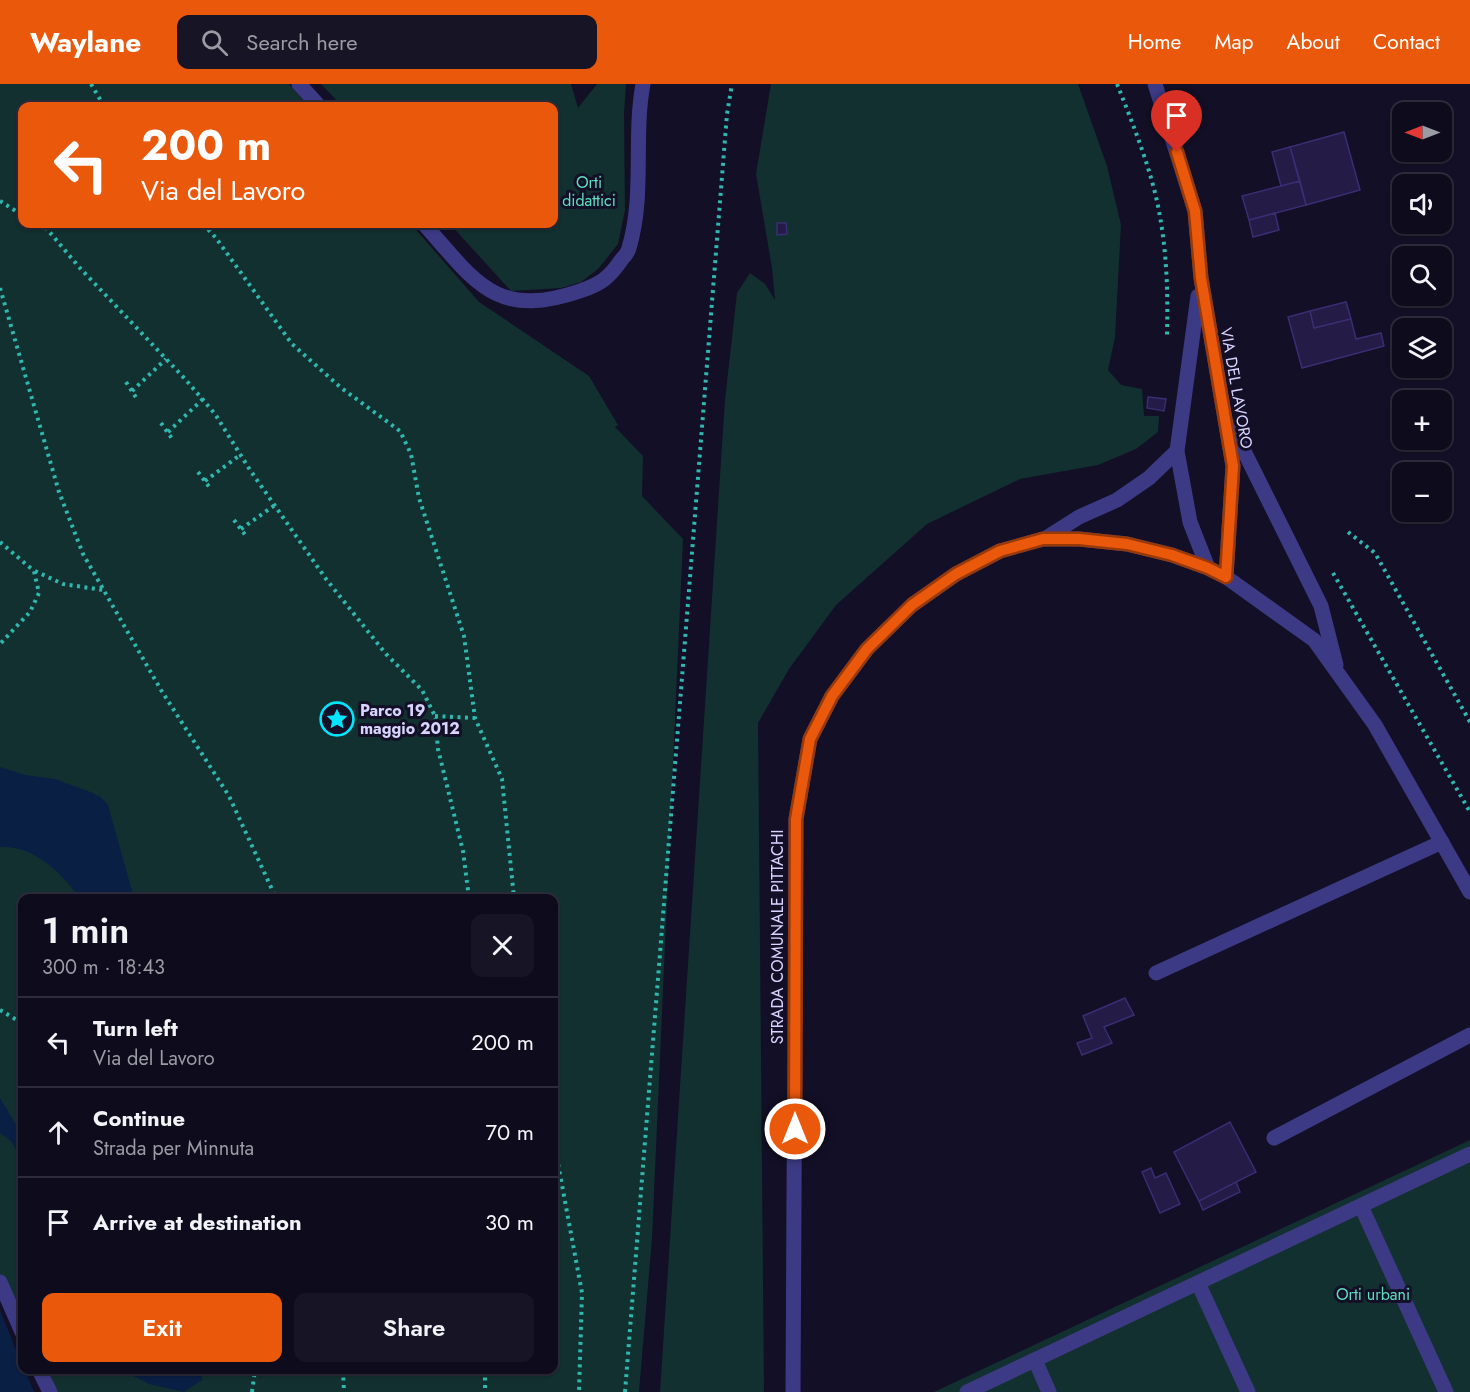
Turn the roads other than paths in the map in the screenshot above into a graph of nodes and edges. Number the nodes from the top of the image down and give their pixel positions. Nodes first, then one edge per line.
1 (299, 84) edge
2 (643, 84) edge
3 (1155, 84) edge
4 (315, 102) edge
5 (428, 228) edge
6 (1201, 278) junction
7 (1222, 407) junction
8 (1177, 451) junction
9 (1043, 539) junction
10 (1208, 568) junction
11 (1226, 577) junction
12 (1338, 674) junction
13 (1442, 842) junction
14 (1470, 892) edge
15 (1156, 973) dead end
16 (1470, 1035) edge
17 (1274, 1138) dead end
18 (1470, 1154) edge
19 (1361, 1206) junction
20 (0, 1282) edge
21 (1198, 1283) junction
22 (18, 1323) edge
23 (1035, 1360) junction
24 (41, 1374) edge
25 (50, 1392) edge
26 (794, 1392) edge
27 (967, 1392) edge
28 (1049, 1392) edge
29 (1248, 1392) edge
30 (1446, 1392) edge

1 - 4 street
2 - 5 street
3 - 6 street
6 - 7 street, VIA DEL LAVORO
6 - 8 street
7 - 11 street, VIA DEL LAVORO
7 - 12 street
8 - 9 street
8 - 10 street
9 - 10 street, STRADA COMUNALE PITTACHI
9 - 26 street, STRADA COMUNALE PITTACHI
10 - 11 street, STRADA COMUNALE PITTACHI
11 - 12 street, STRADA COMUNALE PITTACHI
12 - 13 street, STRADA COMUNALE PITTACHI
13 - 14 street, STRADA COMUNALE PITTACHI
13 - 15 street
16 - 17 street
18 - 19 street
19 - 21 street
19 - 30 street
20 - 22 street
21 - 23 street
21 - 29 street
23 - 27 street
23 - 28 street
24 - 25 street

